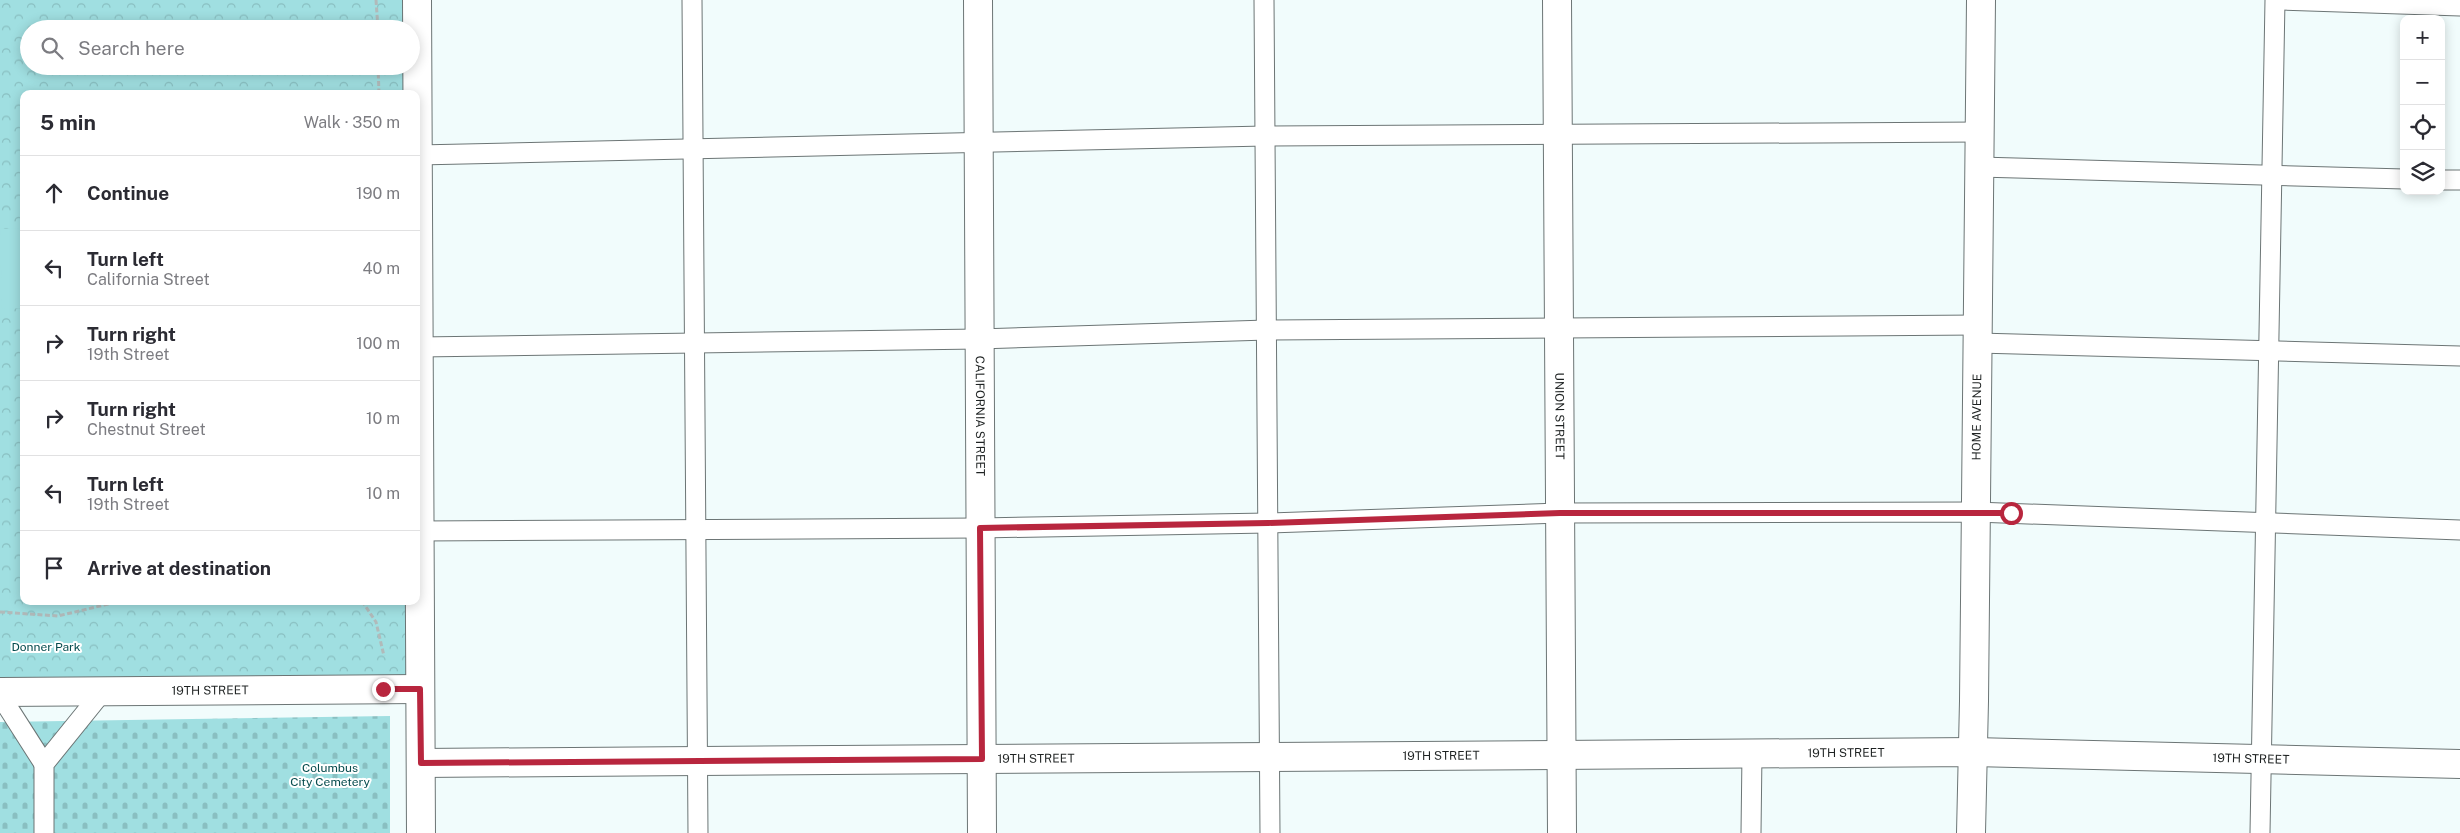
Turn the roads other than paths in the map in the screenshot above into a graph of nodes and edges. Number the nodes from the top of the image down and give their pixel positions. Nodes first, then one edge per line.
1 (417, 0) edge
2 (692, 0) edge
3 (978, 0) edge
4 (1264, 0) edge
5 (1557, 0) edge
6 (1981, 0) edge
7 (2275, 0) edge
8 (2282, 0) edge
9 (2460, 6) edge
10 (417, 20) edge
11 (417, 75) edge
12 (418, 90) edge
13 (1980, 132) junction
14 (1558, 134) junction
15 (1265, 136) junction
16 (978, 144) junction
17 (693, 151) junction
18 (420, 155) edge
19 (1979, 167) junction
20 (2272, 176) junction
21 (2400, 179) edge
22 (2445, 180) edge
23 (2460, 180) edge
24 (1559, 327) junction
25 (1267, 330) junction
26 (1978, 334) junction
27 (979, 339) junction
28 (694, 344) junction
29 (420, 347) edge
30 (2269, 352) junction
31 (2460, 356) edge
32 (1976, 512) junction
33 (1560, 513) junction
34 (2266, 521) junction
35 (1268, 523) junction
36 (980, 528) junction
37 (696, 529) junction
38 (2460, 530) edge
39 (420, 531) edge
40 (419, 605) edge
41 (420, 689) junction
42 (102, 691) junction
43 (0, 694) edge
44 (1974, 752) junction
45 (1752, 753) junction
46 (1561, 755) junction
47 (1270, 757) junction
48 (982, 759) junction
49 (2262, 759) junction
50 (698, 761) junction
51 (421, 763) junction
52 (44, 764) junction
53 (2460, 764) edge
54 (44, 833) edge
55 (421, 833) edge
56 (698, 833) edge
57 (982, 833) edge
58 (1270, 833) edge
59 (1562, 833) edge
60 (1752, 833) edge
61 (1971, 833) edge
62 (2260, 833) edge

1 - 10 street
2 - 17 lane
3 - 16 street, CALIFORNIA STREET
4 - 15 lane
5 - 14 street, UNION STREET
6 - 13 street, HOME AVENUE
7 - 20 lane
8 - 9 lane
11 - 12 street
13 - 14 lane
13 - 19 street, HOME AVENUE
14 - 15 lane
14 - 24 street, UNION STREET
15 - 16 lane
15 - 25 lane
16 - 17 lane
16 - 27 street, CALIFORNIA STREET
17 - 18 lane
17 - 28 lane
19 - 20 lane
19 - 26 street, HOME AVENUE
20 - 21 lane
20 - 30 lane
22 - 23 lane
24 - 25 lane
24 - 26 lane
24 - 33 street, UNION STREET
25 - 27 lane
25 - 35 lane
26 - 30 lane
26 - 32 street, HOME AVENUE
27 - 28 lane
27 - 36 street, CALIFORNIA STREET
28 - 29 lane
28 - 37 lane
30 - 31 lane
30 - 34 lane
32 - 33 lane
32 - 34 lane
32 - 44 street, HOME AVENUE
33 - 35 lane
33 - 46 street, UNION STREET
34 - 38 lane
34 - 49 lane
35 - 36 lane
35 - 47 lane
36 - 37 lane
36 - 48 street, CALIFORNIA STREET
37 - 39 lane
37 - 50 lane
40 - 41 street
41 - 42 street, 19TH STREET
41 - 51 street
42 - 43 street, 19TH STREET
42 - 52 lane
43 - 52 lane
44 - 45 street, 19TH STREET
44 - 49 street, 19TH STREET
44 - 61 street, HOME AVENUE
45 - 46 street, 19TH STREET
45 - 60 lane
46 - 47 street, 19TH STREET
46 - 59 street, UNION STREET
47 - 48 street, 19TH STREET
47 - 58 lane
48 - 50 street, 19TH STREET
48 - 57 street, CALIFORNIA STREET
49 - 53 street, 19TH STREET
49 - 62 lane
50 - 51 street, 19TH STREET
50 - 56 lane
51 - 55 street
52 - 54 lane

